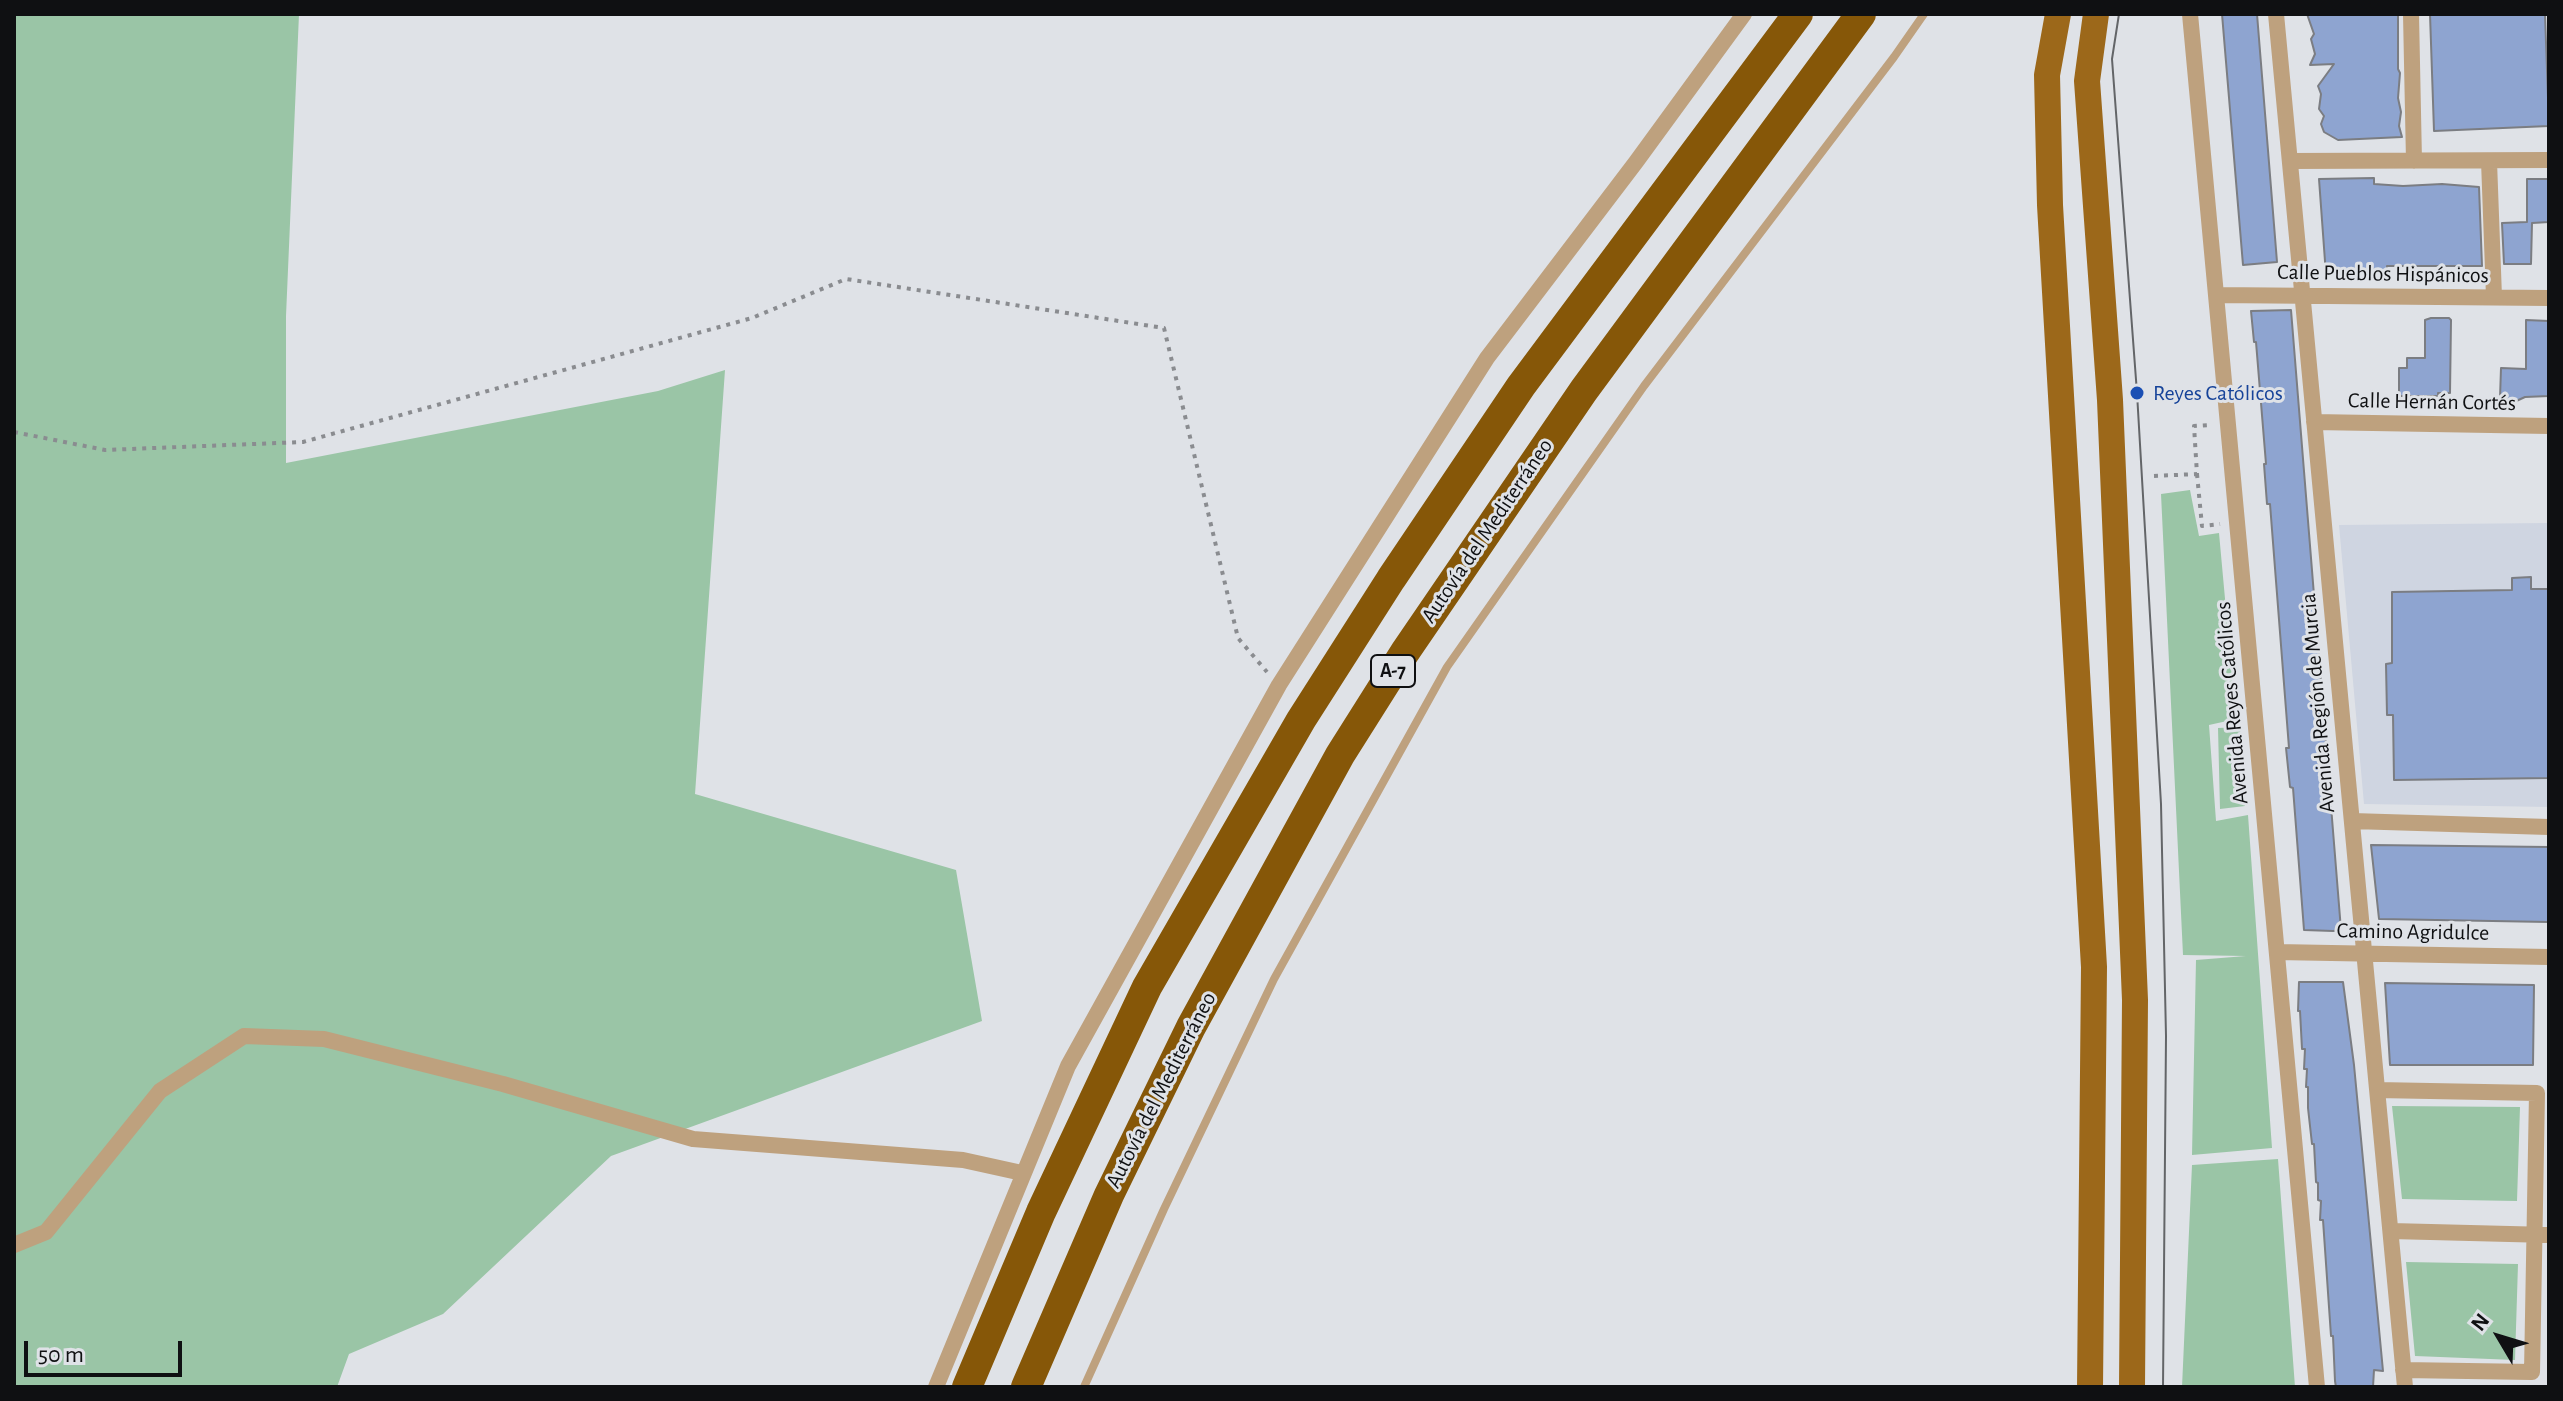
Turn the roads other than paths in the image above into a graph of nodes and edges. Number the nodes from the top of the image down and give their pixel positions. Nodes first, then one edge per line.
1 (1744, 14) edge
2 (1798, 14) edge
3 (1861, 14) edge
4 (1924, 14) edge
5 (2058, 14) edge
6 (2096, 14) edge
7 (2190, 14) edge
8 (2276, 14) edge
9 (2411, 14) edge
10 (2549, 160) edge
11 (2290, 161) junction
12 (2414, 161) junction
13 (2489, 161) junction
14 (2216, 295) junction
15 (2302, 296) junction
16 (2494, 297) junction
17 (2549, 298) edge
18 (2314, 422) junction
19 (2549, 426) edge
20 (2352, 821) junction
21 (2549, 827) edge
22 (2277, 952) junction
23 (2364, 953) junction
24 (2549, 957) edge
25 (2377, 1090) junction
26 (1022, 1173) junction
27 (2391, 1231) junction
28 (2542, 1234) edge
29 (14, 1245) edge
30 (2404, 1379) edge
31 (936, 1387) edge
32 (967, 1387) edge
33 (1026, 1387) edge
34 (1084, 1387) edge
35 (2090, 1387) edge
36 (2132, 1387) edge
37 (2317, 1387) edge

1 - 26 street
2 - 32 highway, A-7
3 - 33 highway, Autovía del Mediterráneo / A-7
4 - 34 lane
5 - 35 main road
6 - 36 main road
7 - 14 street, Avenida Reyes Católicos
8 - 11 street, Avenida Región de Murcia
9 - 12 street
10 - 13 street
11 - 12 street
11 - 15 street, Avenida Región de Murcia
12 - 13 street
13 - 16 street
14 - 15 street, Calle Pueblos Hispánicos
14 - 22 street, Avenida Reyes Católicos
15 - 16 street, Calle Pueblos Hispánicos
15 - 18 street, Avenida Región de Murcia
16 - 17 street, Calle Pueblos Hispánicos
18 - 19 street, Calle Hernán Cortés
18 - 20 street, Avenida Región de Murcia
20 - 21 street
20 - 23 street, Avenida Región de Murcia
22 - 23 street, Camino Agridulce
22 - 37 street, Avenida Reyes Católicos
23 - 24 street, Camino Agridulce
23 - 25 street, Avenida Región de Murcia
25 - 27 street, Avenida Región de Murcia
25 - 28 street
26 - 29 street
26 - 31 street
27 - 28 street
27 - 30 street, Avenida Región de Murcia
28 - 30 street

